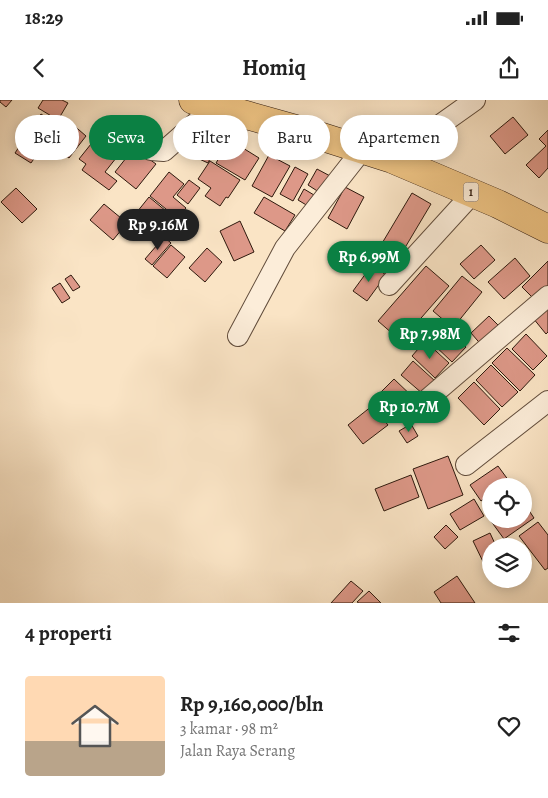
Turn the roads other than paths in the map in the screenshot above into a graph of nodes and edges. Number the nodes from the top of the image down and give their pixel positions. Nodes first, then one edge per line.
1 (475, 100) edge
2 (204, 103) edge
3 (454, 115) edge
4 (340, 143) edge
5 (163, 152) edge
6 (354, 160) edge
7 (394, 160) edge
8 (473, 193) junction
9 (548, 229) edge
10 (389, 285) dead end
11 (548, 296) edge
12 (238, 336) dead end
13 (548, 401) edge
14 (416, 409) dead end
15 (466, 466) dead end

1 - 3 street
2 - 4 highway, 1
2 - 5 street
6 - 12 street
7 - 8 highway, 1
8 - 9 highway, 1
8 - 10 street
11 - 14 street
13 - 15 street

